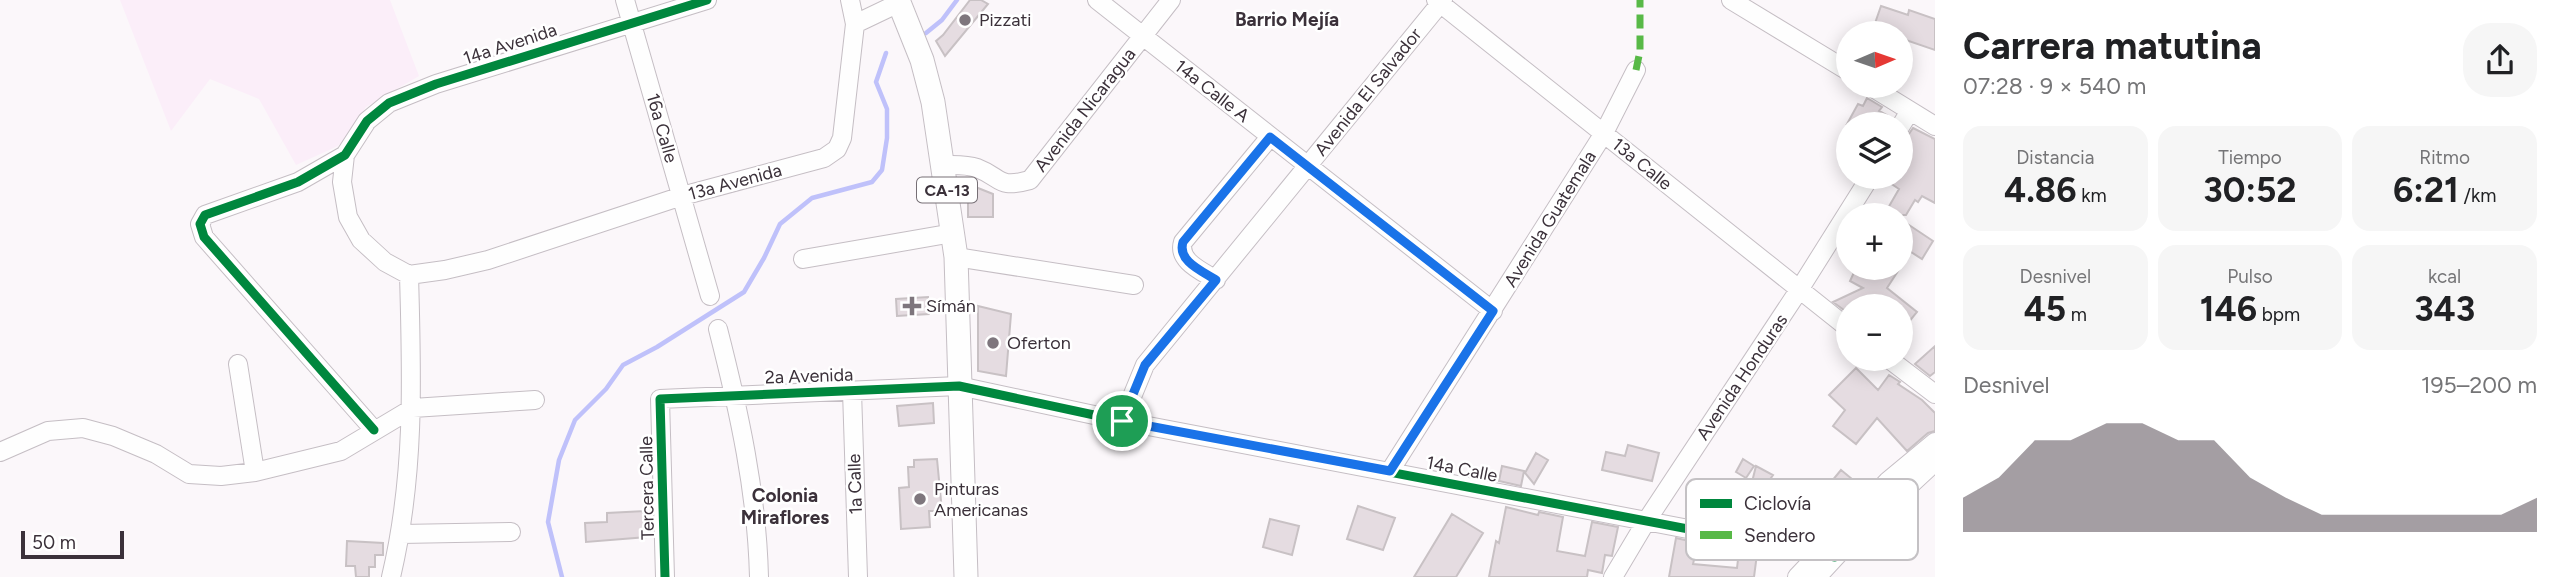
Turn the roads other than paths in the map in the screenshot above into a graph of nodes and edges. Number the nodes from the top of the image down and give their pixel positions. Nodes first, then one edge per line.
1 (625, 0) edge
2 (707, 0) edge
3 (850, 0) edge
4 (1097, 0) edge
5 (1171, 0) edge
6 (1731, 0) edge
7 (898, 1) edge
8 (1440, 1) edge
9 (632, 22) junction
10 (855, 24) junction
11 (1143, 36) junction
12 (1836, 64) edge
13 (1636, 70) dead end
14 (1883, 98) edge
15 (1898, 112) edge
16 (1913, 121) edge
17 (1935, 126) edge
18 (1604, 133) junction
19 (1270, 137) junction
20 (345, 155) junction
21 (943, 165) junction
22 (1307, 167) junction
23 (1862, 189) edge
24 (682, 196) junction
25 (953, 233) junction
26 (956, 257) junction
27 (803, 260) dead end
28 (409, 275) junction
29 (1216, 280) junction
30 (1134, 285) dead end
31 (1799, 290) junction
32 (710, 296) dead end
33 (1493, 311) junction
34 (1836, 319) edge
35 (719, 329) dead end
36 (238, 364) dead end
37 (1905, 371) edge
38 (959, 386) junction
39 (852, 391) junction
40 (735, 394) junction
41 (1935, 394) edge
42 (660, 399) joint
43 (535, 400) dead end
44 (413, 408) junction
45 (1122, 421) junction
46 (374, 430) junction
47 (1935, 442) edge
48 (0, 452) edge
49 (1935, 462) edge
50 (1390, 471) junction
51 (255, 472) junction
52 (1890, 479) edge
53 (1917, 479) edge
54 (1647, 520) junction
55 (1686, 528) edge
56 (511, 532) dead end
57 (401, 534) junction
58 (1819, 560) edge
59 (1824, 560) edge
60 (391, 577) edge
61 (665, 577) edge
62 (759, 577) edge
63 (858, 577) edge
64 (967, 577) edge
65 (1613, 577) edge
66 (1797, 577) edge
67 (1817, 577) edge

1 - 9 street, 16a Calle
2 - 9 street, 14a Avenida
3 - 10 street, 13a Avenida
4 - 11 street, 14a Calle A
5 - 11 street, Avenida Nicaragua
6 - 12 street
7 - 10 street
7 - 21 main road, CA-13
8 - 18 street, 13a Calle
8 - 22 street, Avenida El Salvador
9 - 20 street, 14a Avenida
9 - 24 street, 16a Calle
10 - 24 street, 13a Avenida
11 - 19 street, 14a Calle A
11 - 21 street, Avenida Nicaragua
13 - 18 street, Avenida Guatemala
14 - 15 street
16 - 17 street
18 - 31 street, 13a Calle
18 - 33 street, Avenida Guatemala
19 - 22 street, 14a Calle A
19 - 29 street
20 - 28 street
20 - 46 street
21 - 25 main road, CA-13
22 - 29 street, Avenida El Salvador
22 - 33 street, 14a Calle A
23 - 31 street, Avenida Honduras
24 - 28 street, 13a Avenida
24 - 32 street, 16a Calle
25 - 26 main road, CA-13
25 - 27 street
26 - 30 street
26 - 38 main road, CA-13
28 - 44 street
29 - 45 street, Avenida El Salvador
31 - 34 street, 13a Calle
31 - 54 street, Avenida Honduras
33 - 50 street, Avenida Guatemala
35 - 40 street
36 - 51 street
37 - 41 street
38 - 39 street, 2a Avenida
38 - 45 street, 14a Calle
38 - 64 main road, CA-13
39 - 40 street, 2a Avenida
39 - 63 street, 1a Calle
40 - 42 street, 2a Avenida
40 - 62 street
42 - 61 street, Tercera Calle
43 - 44 street
44 - 46 street
44 - 57 street
45 - 50 street, 14a Calle
46 - 51 street
47 - 52 street
48 - 51 street
49 - 53 street
50 - 54 street, 14a Calle
54 - 55 street, 14a Calle
54 - 65 street, Avenida Honduras
56 - 57 street
57 - 60 street
58 - 66 street
59 - 67 street

